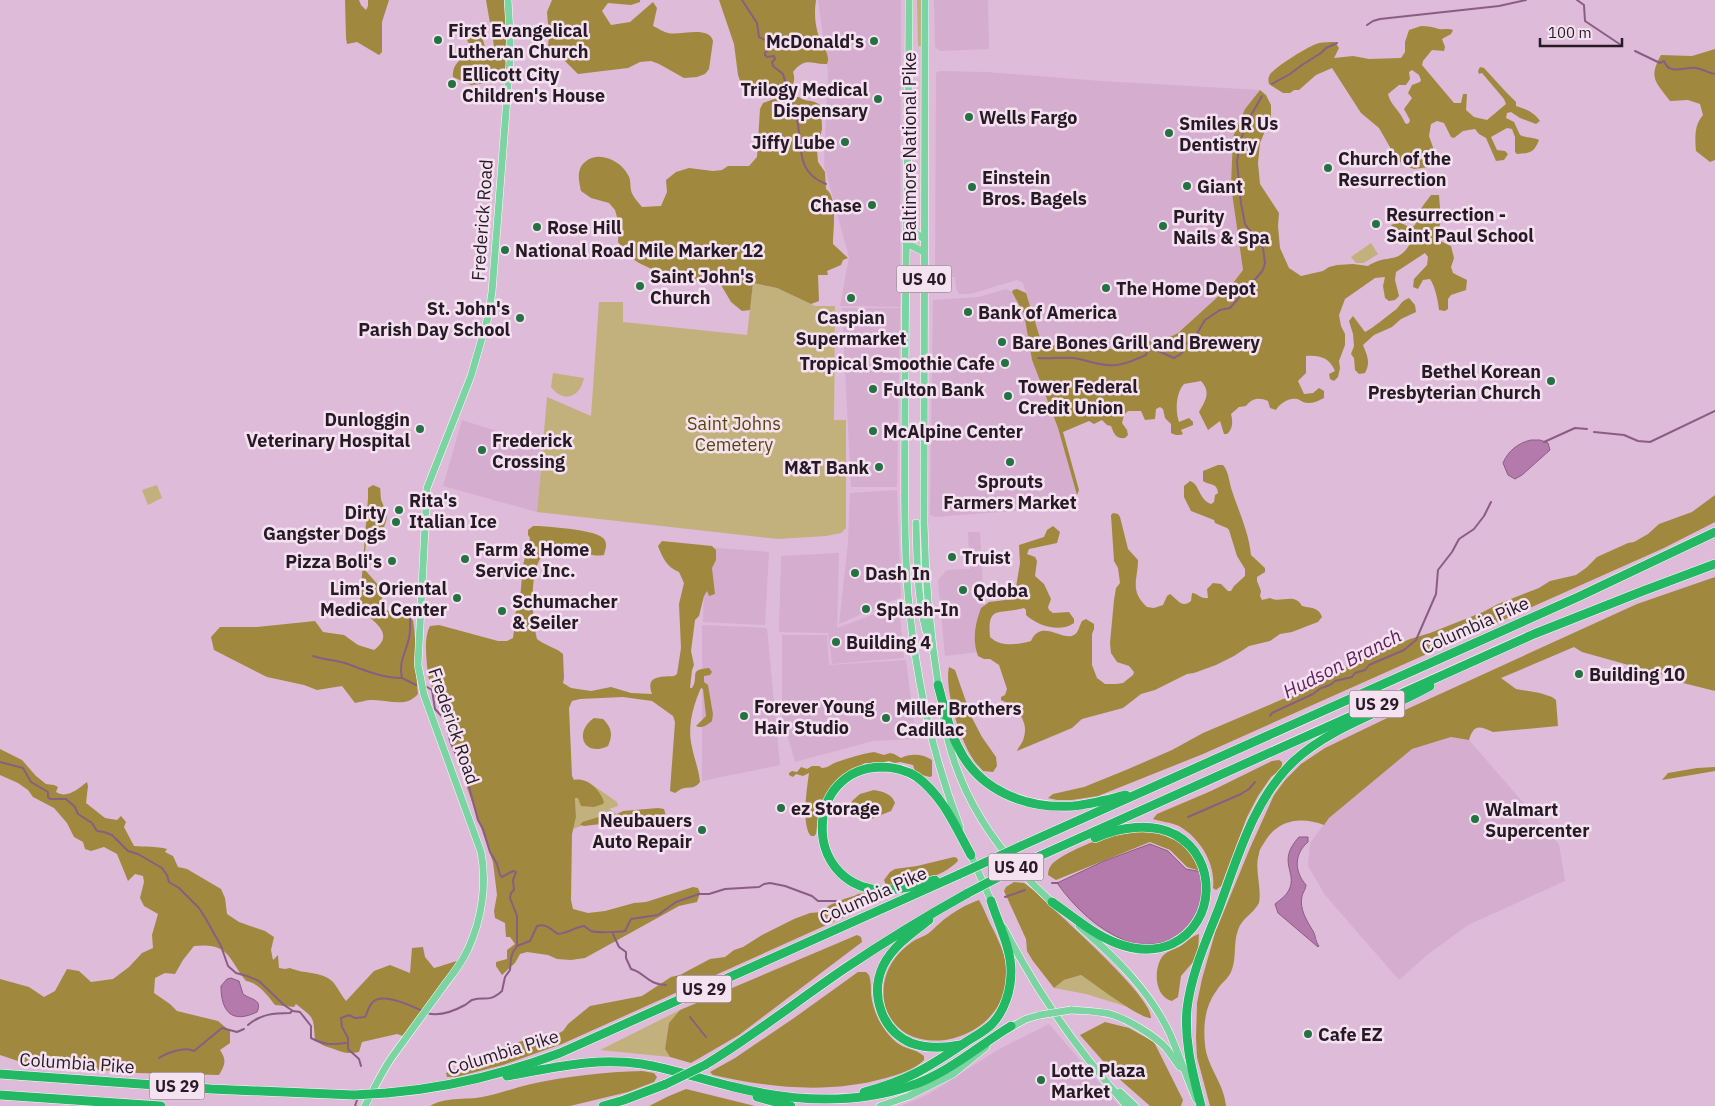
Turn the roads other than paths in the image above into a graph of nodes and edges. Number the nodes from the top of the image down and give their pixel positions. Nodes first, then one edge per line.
1 (508, 0) edge
2 (909, 0) edge
3 (925, 0) edge
4 (906, 226) junction
5 (924, 239) junction
6 (906, 243) junction
7 (924, 252) junction
8 (916, 524) dead end
9 (1715, 532) edge
10 (1715, 564) edge
11 (932, 656) junction
12 (1483, 657) junction
13 (938, 685) junction
14 (1153, 788) junction
15 (971, 855) junction
16 (1043, 855) junction
17 (960, 874) junction
18 (955, 900) junction
19 (991, 901) junction
20 (1052, 902) junction
21 (1011, 1026) junction
22 (963, 1044) junction
23 (1098, 1072) junction
24 (0, 1074) edge
25 (700, 1078) junction
26 (1187, 1078) junction
27 (442, 1087) junction
28 (0, 1095) edge
29 (818, 1098) junction
30 (161, 1106) edge
31 (365, 1106) edge
32 (603, 1106) edge
33 (791, 1106) edge
34 (880, 1106) edge
35 (1127, 1106) edge
36 (1135, 1106) edge
37 (1200, 1106) edge

1 - 31 main road, Frederick Road
2 - 4 main road, Baltimore National Pike / US 40
3 - 5 main road, Baltimore National Pike / US 40
4 - 5 main road
4 - 6 main road, Baltimore National Pike / US 40
5 - 7 main road, Baltimore National Pike / US 40
6 - 7 main road
6 - 15 main road, Baltimore National Pike / US 40
7 - 11 main road, Baltimore National Pike / US 40
8 - 11 main road
9 - 14 highway, Columbia Pike / US 29
10 - 12 highway, Columbia Pike / US 29
11 - 13 main road, Baltimore National Pike / US 40
12 - 16 highway, Columbia Pike / US 29
12 - 37 highway
13 - 14 highway
13 - 20 main road, Baltimore National Pike / US 40
14 - 17 highway, Columbia Pike / US 29, bridge
15 - 17 highway
15 - 19 main road, Baltimore National Pike / US 40
16 - 18 highway, Columbia Pike / US 29, bridge
16 - 20 highway
17 - 27 highway, Columbia Pike / US 29
18 - 22 highway
18 - 32 highway, Columbia Pike / US 29, bridge
19 - 22 highway
19 - 23 main road, Baltimore National Pike / US 40
20 - 26 main road, Baltimore National Pike / US 40
21 - 26 main road, bridge
21 - 29 highway
21 - 34 main road
22 - 29 highway
23 - 35 main road, Baltimore National Pike / US 40
23 - 36 main road
24 - 27 highway, Columbia Pike / US 29, bridge
25 - 27 highway
25 - 29 highway
25 - 33 highway
26 - 37 main road, Baltimore National Pike / US 40
28 - 30 highway, US 29

